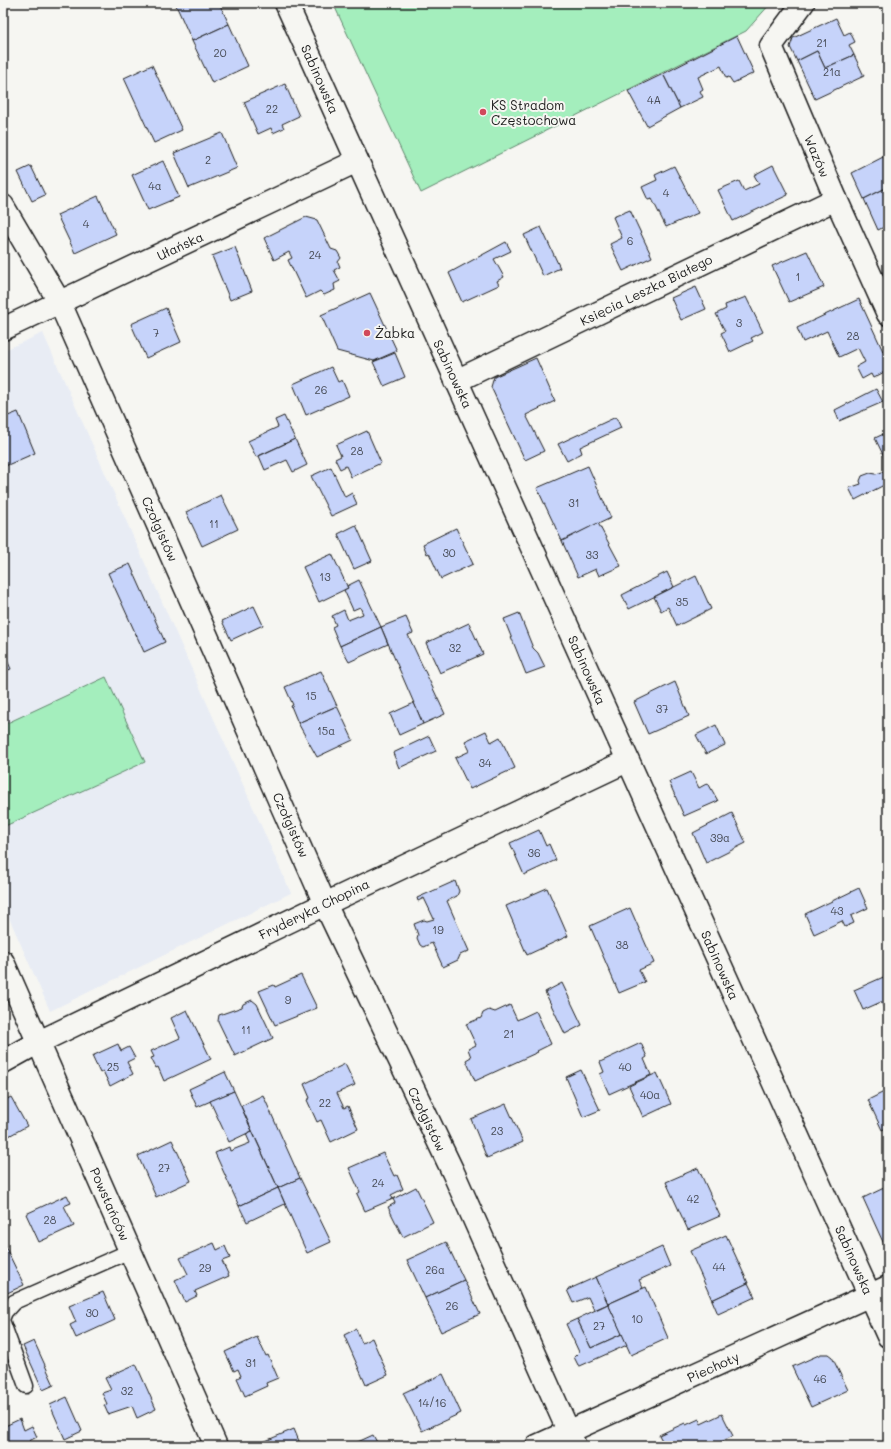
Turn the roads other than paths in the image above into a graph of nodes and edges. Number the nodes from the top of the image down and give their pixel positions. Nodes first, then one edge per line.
1 (286, 3) edge
2 (803, 3) edge
3 (357, 161) junction
4 (836, 199) junction
5 (3, 206) edge
6 (60, 303) junction
7 (888, 314) edge
8 (3, 329) edge
9 (456, 381) junction
10 (627, 762) junction
11 (325, 904) junction
12 (3, 962) edge
13 (39, 1042) junction
14 (3, 1062) edge
15 (130, 1251) junction
16 (879, 1291) edge
17 (3, 1317) edge
18 (3, 1323) edge
19 (888, 1336) edge
20 (26, 1386) dead end
21 (572, 1439) edge
22 (216, 1446) edge
23 (537, 1446) edge

1 - 3 street, Sabinowska
2 - 4 street, Wazów
3 - 6 street, Ułańska
3 - 9 street, Sabinowska
4 - 7 street, Wazów
4 - 9 street, Księcia Leszka Białego
5 - 6 street, Czołgistów
6 - 8 street, Ułańska
6 - 11 street, Czołgistów
9 - 10 street, Sabinowska
10 - 11 street, Fryderyka Chopina
10 - 16 street, Sabinowska
11 - 13 street, Fryderyka Chopina
11 - 21 street, Czołgistów
12 - 13 street, Powstańców
13 - 14 street, Fryderyka Chopina
13 - 15 street, Powstańców
15 - 17 lane
15 - 22 street, Powstańców
16 - 19 street, Sabinowska
16 - 21 street, Piechoty
18 - 20 lane
21 - 23 street, Piechoty

